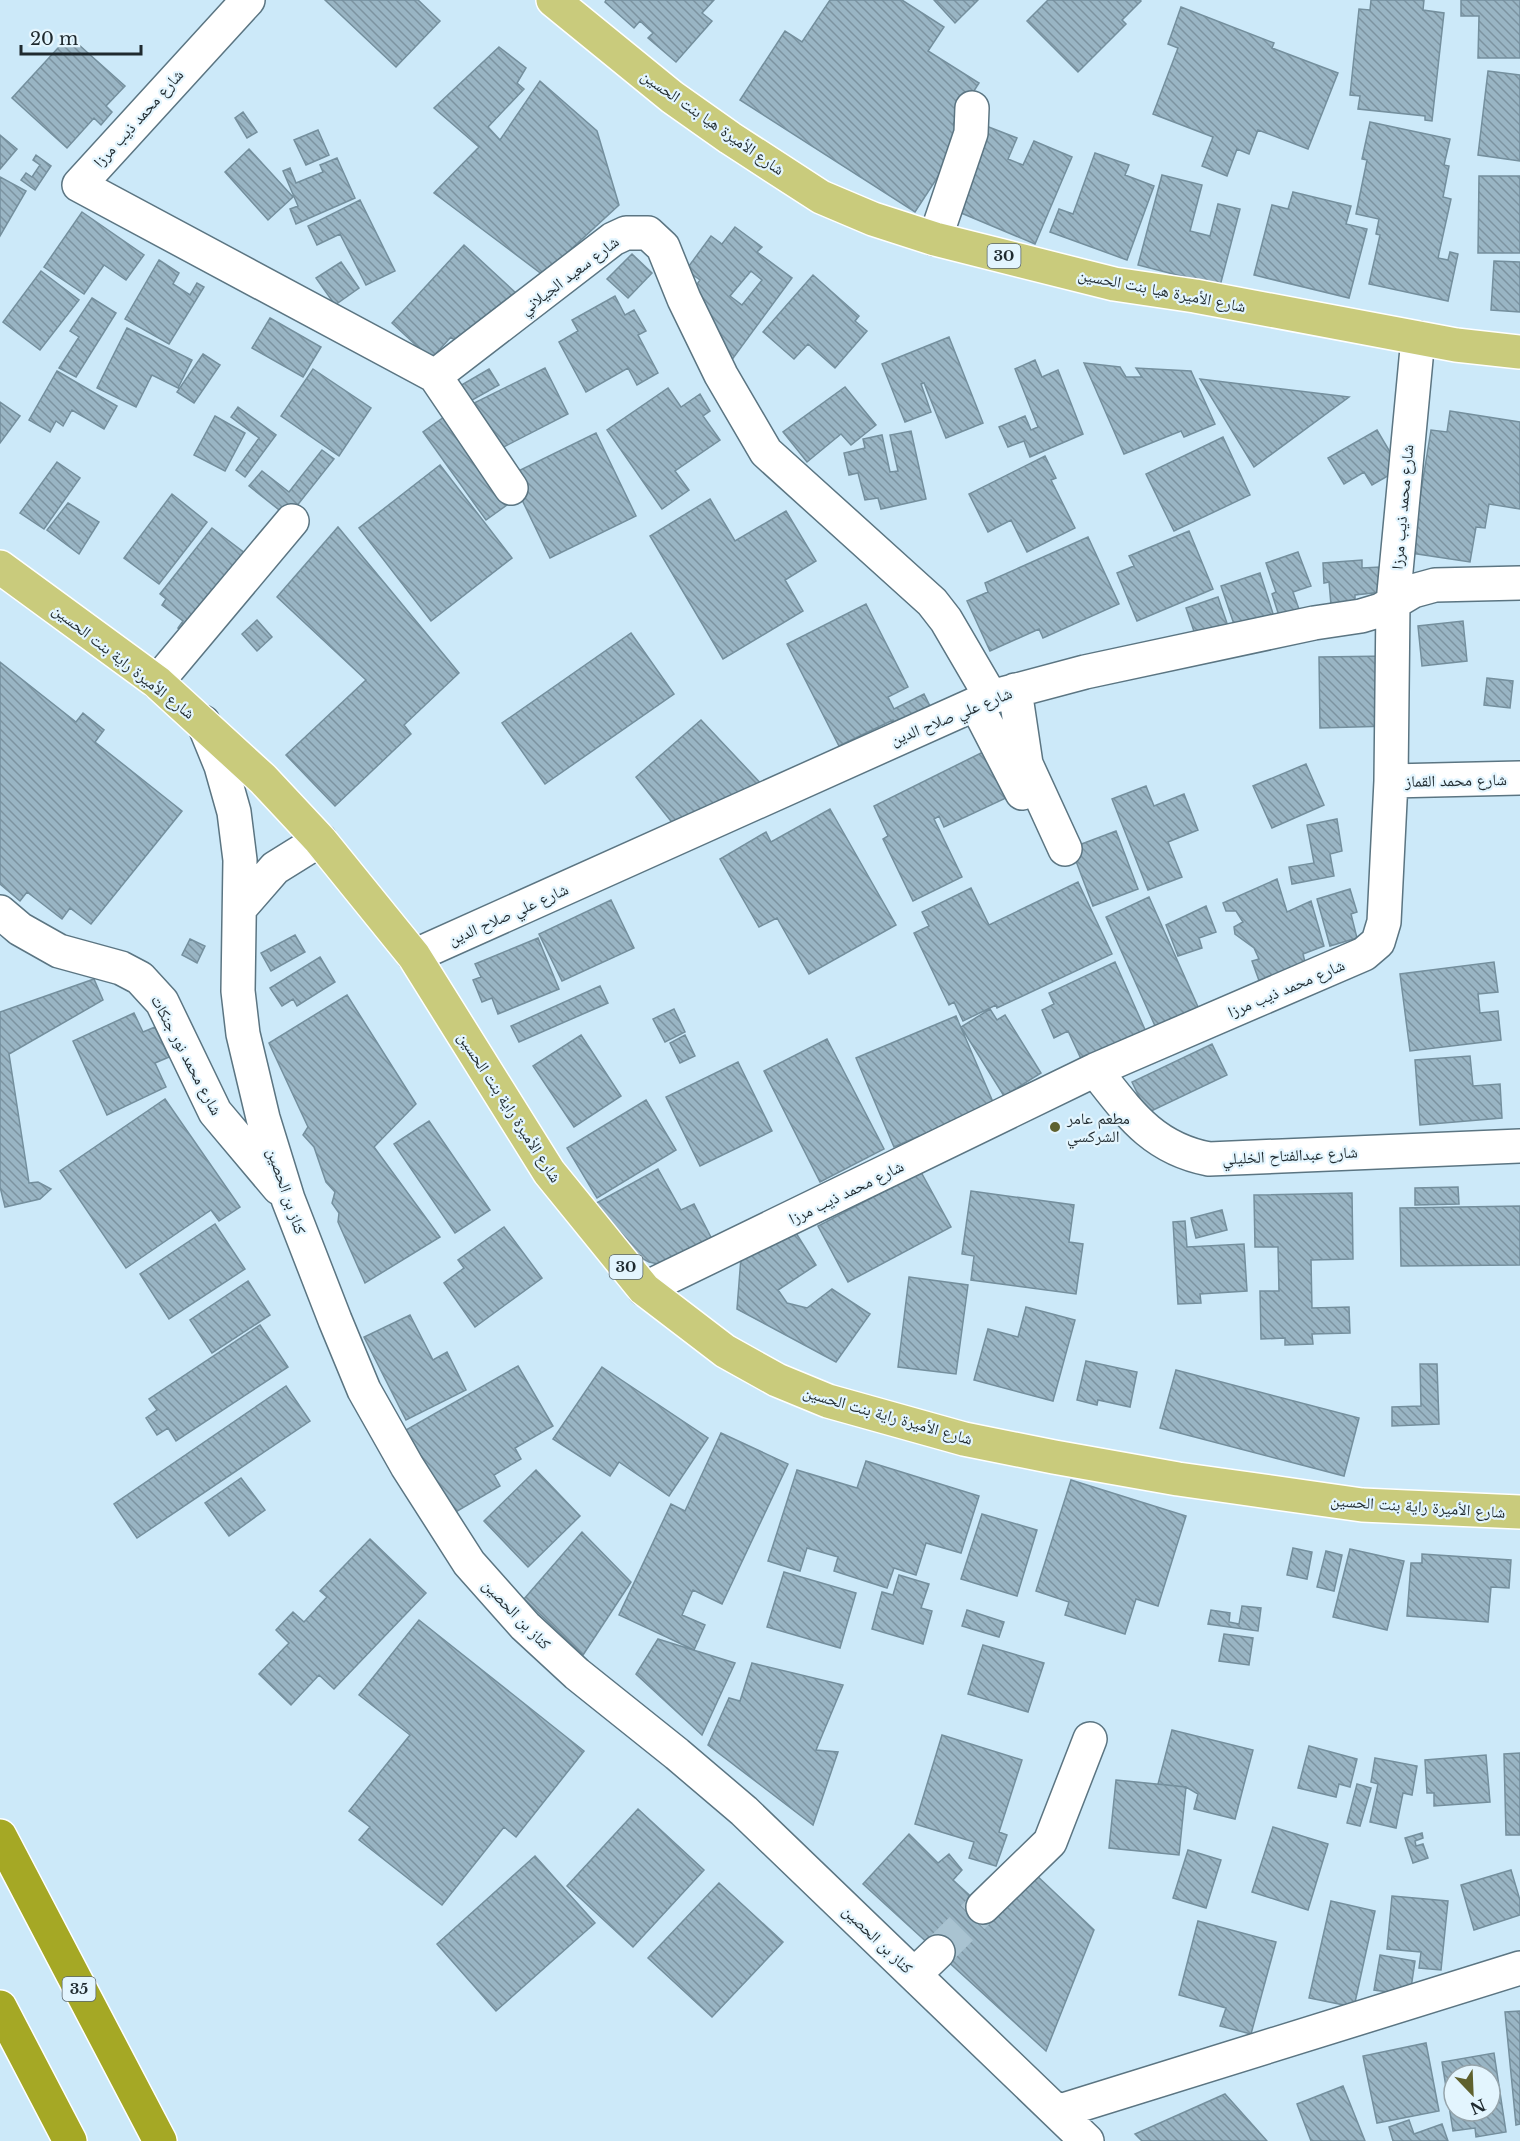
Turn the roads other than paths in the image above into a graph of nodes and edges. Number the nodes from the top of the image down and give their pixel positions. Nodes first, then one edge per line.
1 (248, 0) edge
2 (553, 0) edge
3 (972, 108) dead end
4 (935, 239) junction
5 (1418, 338) junction
6 (1520, 352) edge
7 (435, 375) junction
8 (511, 488) dead end
9 (292, 521) dead end
10 (0, 567) edge
11 (1520, 583) edge
12 (1393, 603) junction
13 (157, 682) junction
14 (994, 697) junction
15 (203, 722) junction
16 (1520, 778) edge
17 (1391, 781) junction
18 (1028, 805) dead end
19 (320, 840) junction
20 (1065, 849) dead end
21 (241, 908) junction
22 (0, 912) edge
23 (414, 956) junction
24 (1095, 1070) junction
25 (1520, 1146) edge
26 (288, 1198) junction
27 (644, 1289) junction
28 (1520, 1512) edge
29 (1090, 1739) dead end
30 (0, 1836) edge
31 (983, 1907) tunnel mouth
32 (1520, 1968) edge
33 (0, 2007) edge
34 (1057, 2112) junction
35 (70, 2141) edge
36 (160, 2141) edge
37 (1086, 2141) edge

1 - 7 street, شارع محمد ذيب مرزا
2 - 4 main road, شارع الأميرة هيا بنت الحسين / 30
3 - 4 street
4 - 5 main road, شارع الأميرة هيا بنت الحسين / 30
5 - 6 main road, شارع الأميرة هيا بنت الحسين / 30
5 - 12 street, شارع محمد ذيب مرزا
7 - 8 street
7 - 14 street, شارع سعيد الجيلاني
9 - 13 street
10 - 13 main road, شارع الأميرة راية بنت الحسين / 30
11 - 12 street, شارع علي صلاح الدين
12 - 14 street, شارع علي صلاح الدين
12 - 17 street, شارع محمد ذيب مرزا
13 - 15 main road, شارع الأميرة راية بنت الحسين / 30
14 - 18 street
14 - 20 street
14 - 23 street, شارع علي صلاح الدين
15 - 19 main road, شارع الأميرة راية بنت الحسين / 30
15 - 21 street, كناز بن الحصين
16 - 17 street, شارع محمد القماز
17 - 24 street, شارع محمد ذيب مرزا
19 - 21 street
19 - 23 main road, شارع الأميرة راية بنت الحسين / 30
21 - 26 street, كناز بن الحصين
22 - 26 street, شارع محمد نور جنكات
23 - 27 main road, شارع الأميرة راية بنت الحسين / 30
24 - 25 street, شارع عبدالفتاح الخليلي
24 - 27 street, شارع محمد ذيب مرزا
26 - 34 street, كناز بن الحصين
27 - 28 main road, شارع الأميرة راية بنت الحسين / 30
29 - 31 street
30 - 36 highway, 35
32 - 34 street
33 - 35 highway
34 - 37 street, كناز بن الحصين

